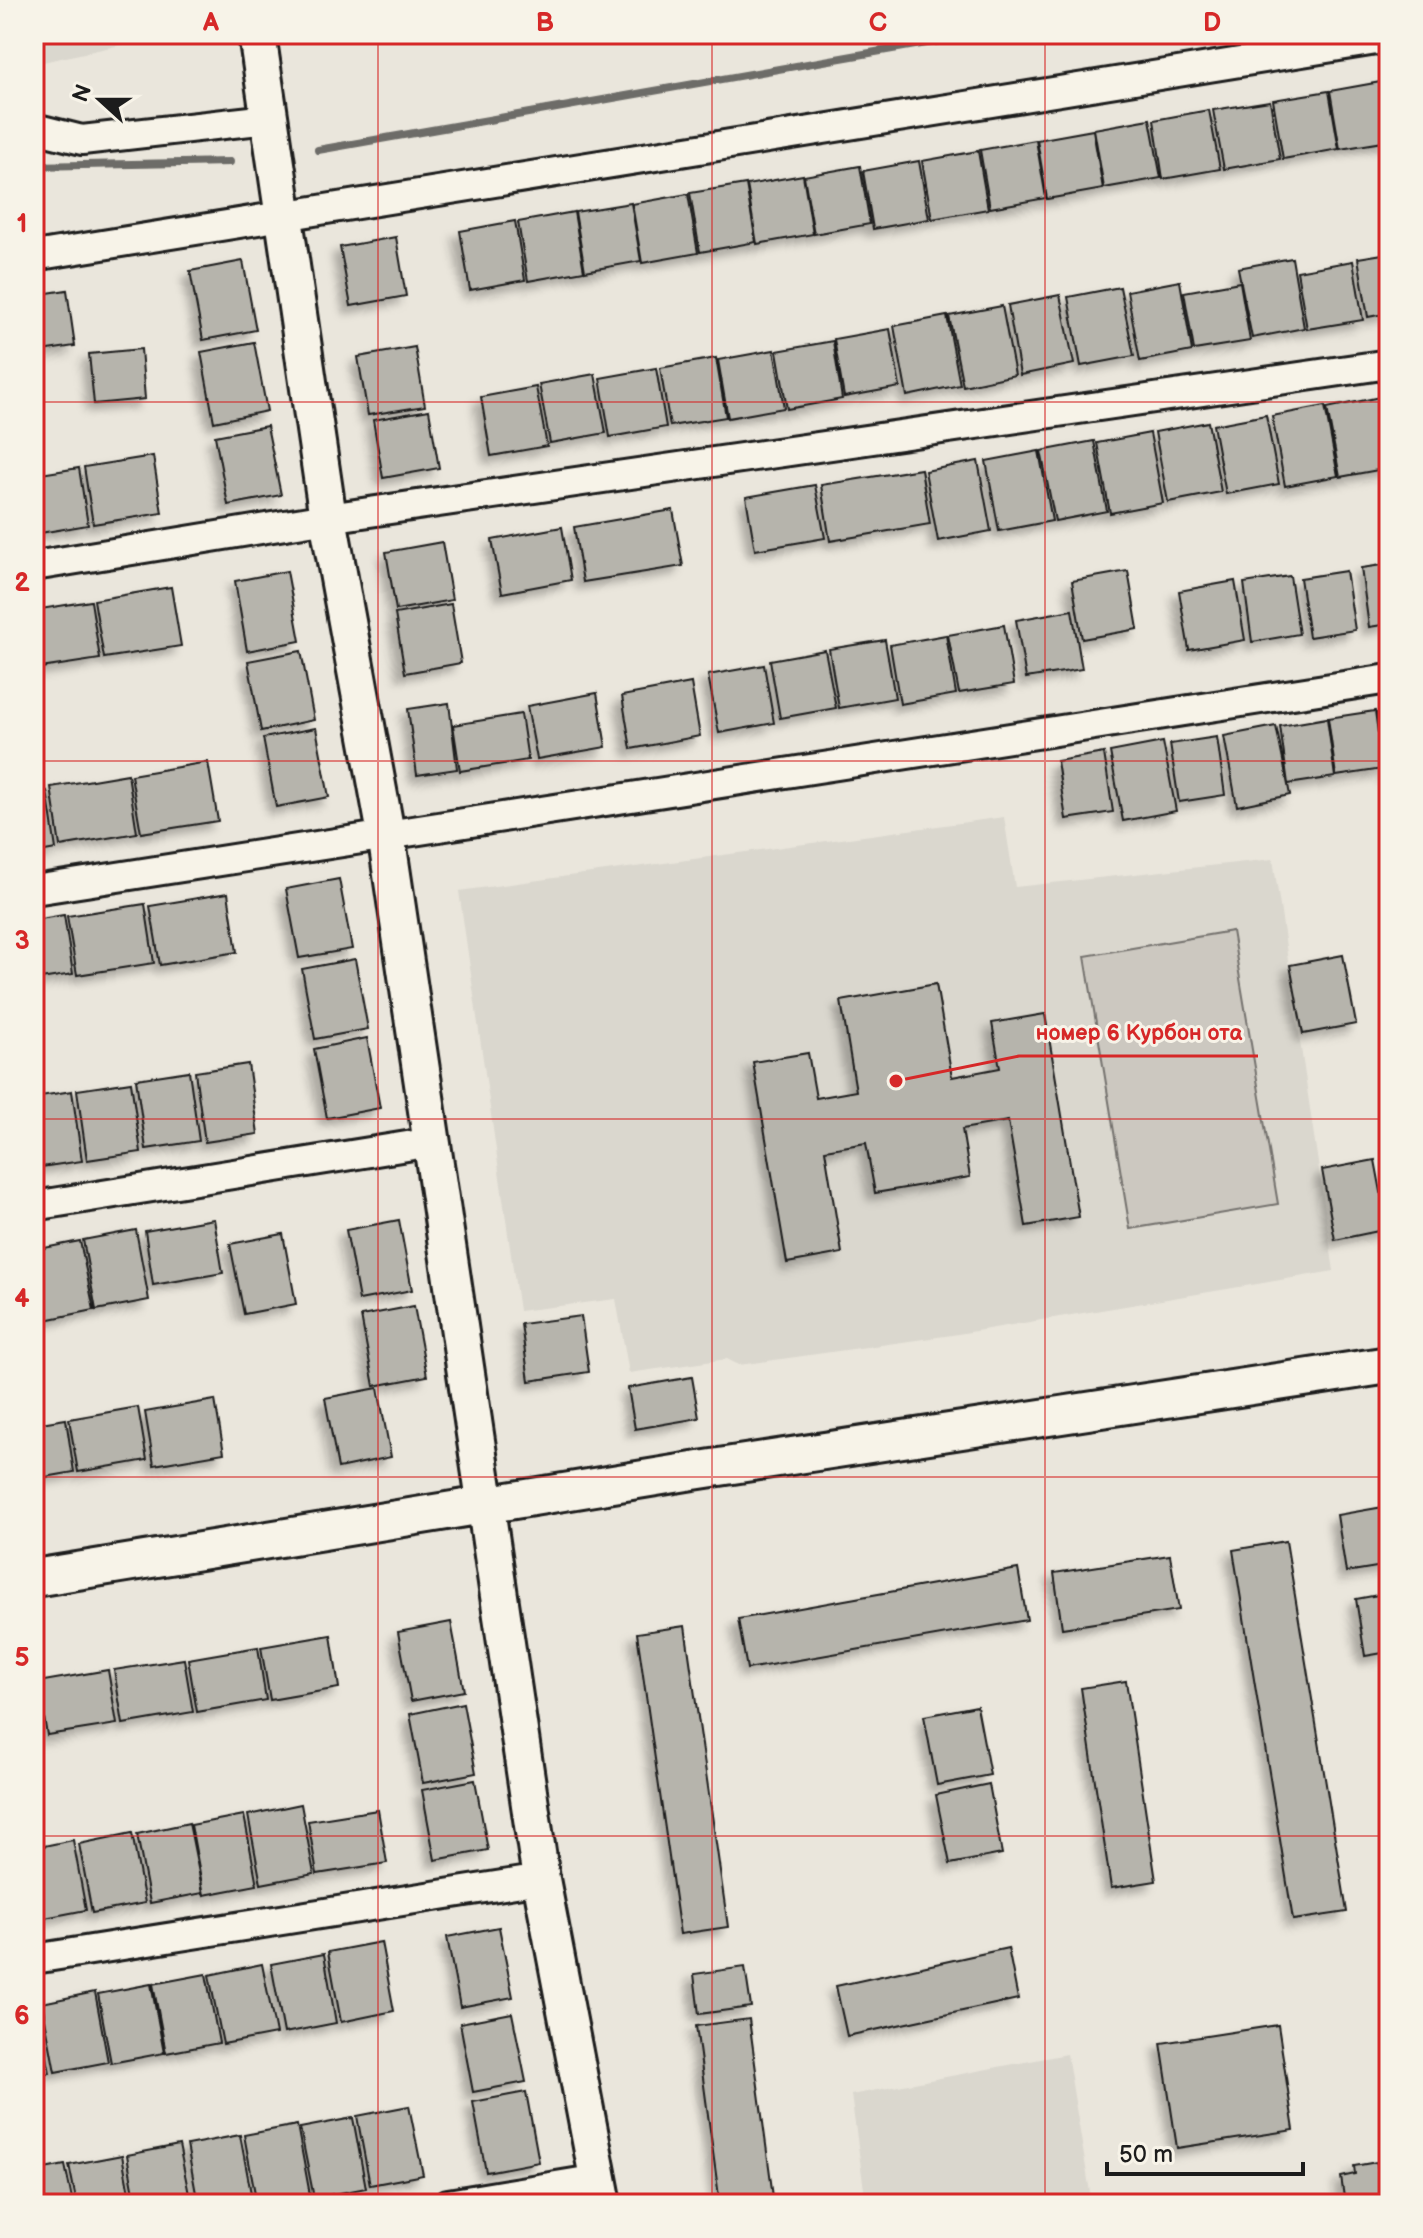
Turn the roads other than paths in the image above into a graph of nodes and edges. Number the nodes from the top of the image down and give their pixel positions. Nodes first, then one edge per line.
1 (257, 34) edge
2 (1389, 38) edge
3 (269, 119) junction
4 (34, 128) edge
5 (282, 218) junction
6 (34, 256) edge
7 (1389, 364) edge
8 (328, 518) junction
9 (34, 566) edge
10 (1389, 679) edge
11 (386, 834) junction
12 (34, 890) edge
13 (432, 1142) junction
14 (34, 1206) edge
15 (1389, 1365) edge
16 (483, 1506) junction
17 (34, 1578) edge
18 (541, 1879) junction
19 (34, 1959) edge
20 (601, 2192) edge
21 (448, 2204) edge

1 - 3 street
2 - 5 street
3 - 4 street
3 - 5 street
5 - 6 street
5 - 8 street
7 - 8 street
8 - 9 street
8 - 11 street
10 - 11 street
11 - 12 street
11 - 13 street
13 - 14 street
13 - 16 street
15 - 16 street
16 - 17 street
16 - 18 street
18 - 19 street
18 - 20 street
20 - 21 street

